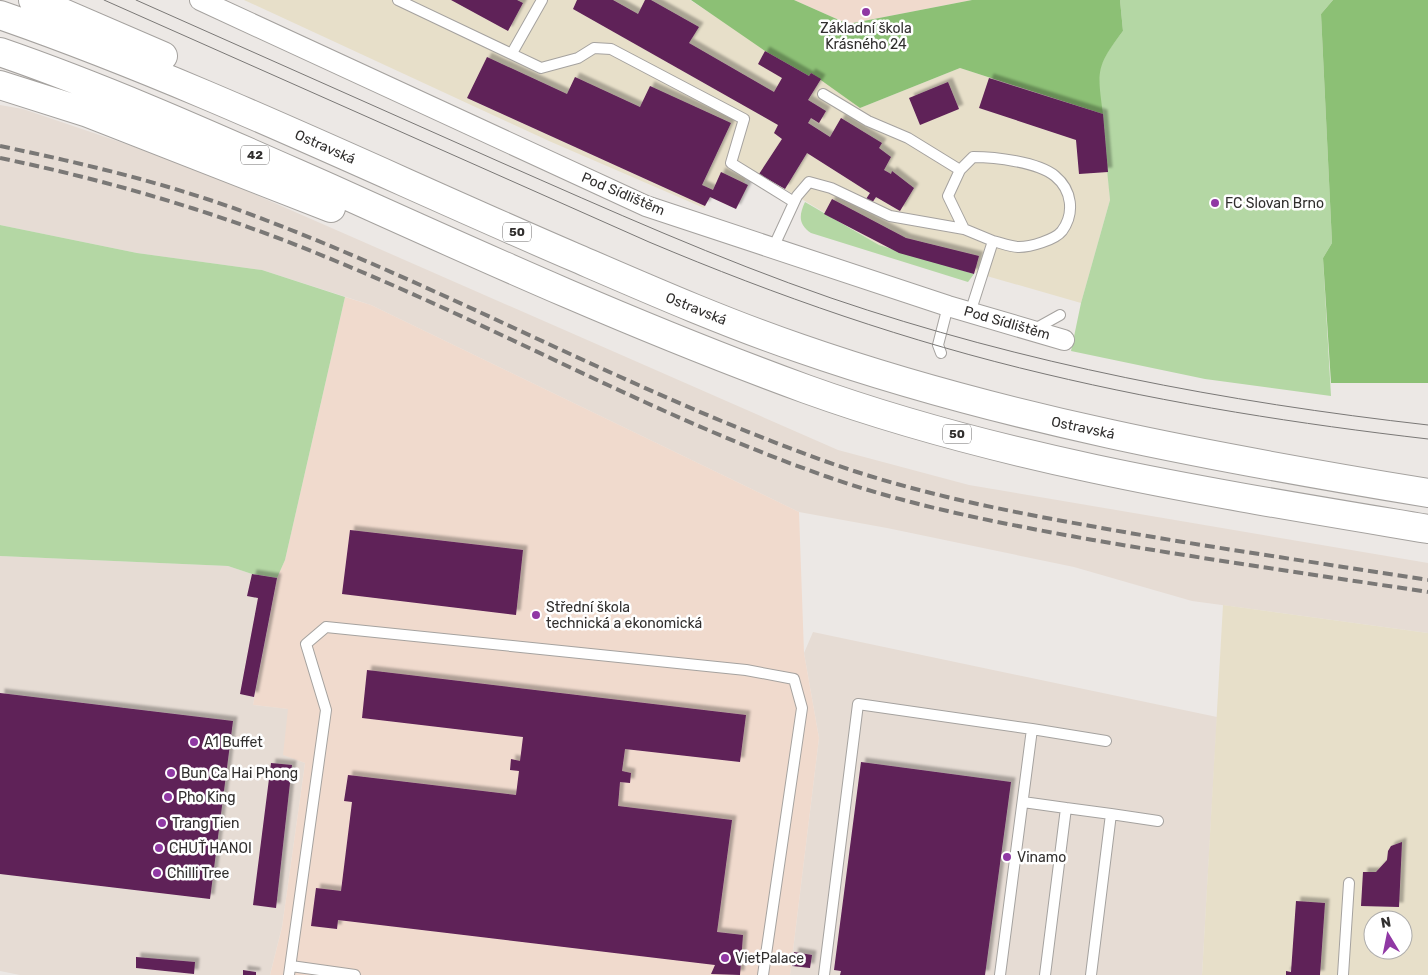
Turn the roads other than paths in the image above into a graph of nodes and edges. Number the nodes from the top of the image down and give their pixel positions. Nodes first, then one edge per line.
1 (33, 0) edge
2 (200, 0) edge
3 (398, 0) edge
4 (542, 0) edge
5 (0, 15) edge
6 (0, 52) edge
7 (512, 53) junction
8 (0, 85) edge
9 (823, 94) dead end
10 (960, 170) junction
11 (403, 182) junction
12 (794, 202) junction
13 (964, 229) junction
14 (993, 241) junction
15 (773, 248) junction
16 (506, 267) junction
17 (948, 306) junction
18 (970, 312) junction
19 (1060, 315) dead end
20 (1032, 331) junction
21 (1064, 340) dead end
22 (941, 353) dead end
23 (1428, 493) edge
24 (1428, 529) edge
25 (1032, 729) junction
26 (1106, 741) dead end
27 (1023, 802) junction
28 (1066, 808) junction
29 (1111, 814) junction
30 (1158, 821) dead end
31 (1349, 883) dead end
32 (290, 971) edge
33 (355, 975) edge
34 (763, 975) edge
35 (824, 975) edge
36 (1000, 975) edge
37 (1045, 975) edge
38 (1091, 975) edge
39 (1343, 975) edge

1 - 11 highway
2 - 15 street, Pod Sídlištěm
3 - 7 lane
4 - 7 lane
5 - 11 highway, Ostravská
6 - 16 highway, 42
7 - 12 lane
8 - 16 highway, 42
9 - 10 lane
10 - 13 lane
10 - 14 lane
11 - 23 highway, Ostravská / 50
12 - 13 lane
12 - 15 lane
13 - 14 lane
14 - 18 lane
15 - 17 street, Pod Sídlištěm
16 - 24 highway, 50
17 - 18 street, Pod Sídlištěm
17 - 22 lane
18 - 20 street, Pod Sídlištěm
19 - 20 lane
20 - 21 street, Pod Sídlištěm
25 - 26 lane
25 - 27 lane
25 - 35 lane
27 - 28 lane
27 - 36 lane
28 - 29 lane
28 - 37 lane
29 - 30 lane
29 - 38 lane
31 - 39 lane
32 - 33 lane
32 - 34 lane

